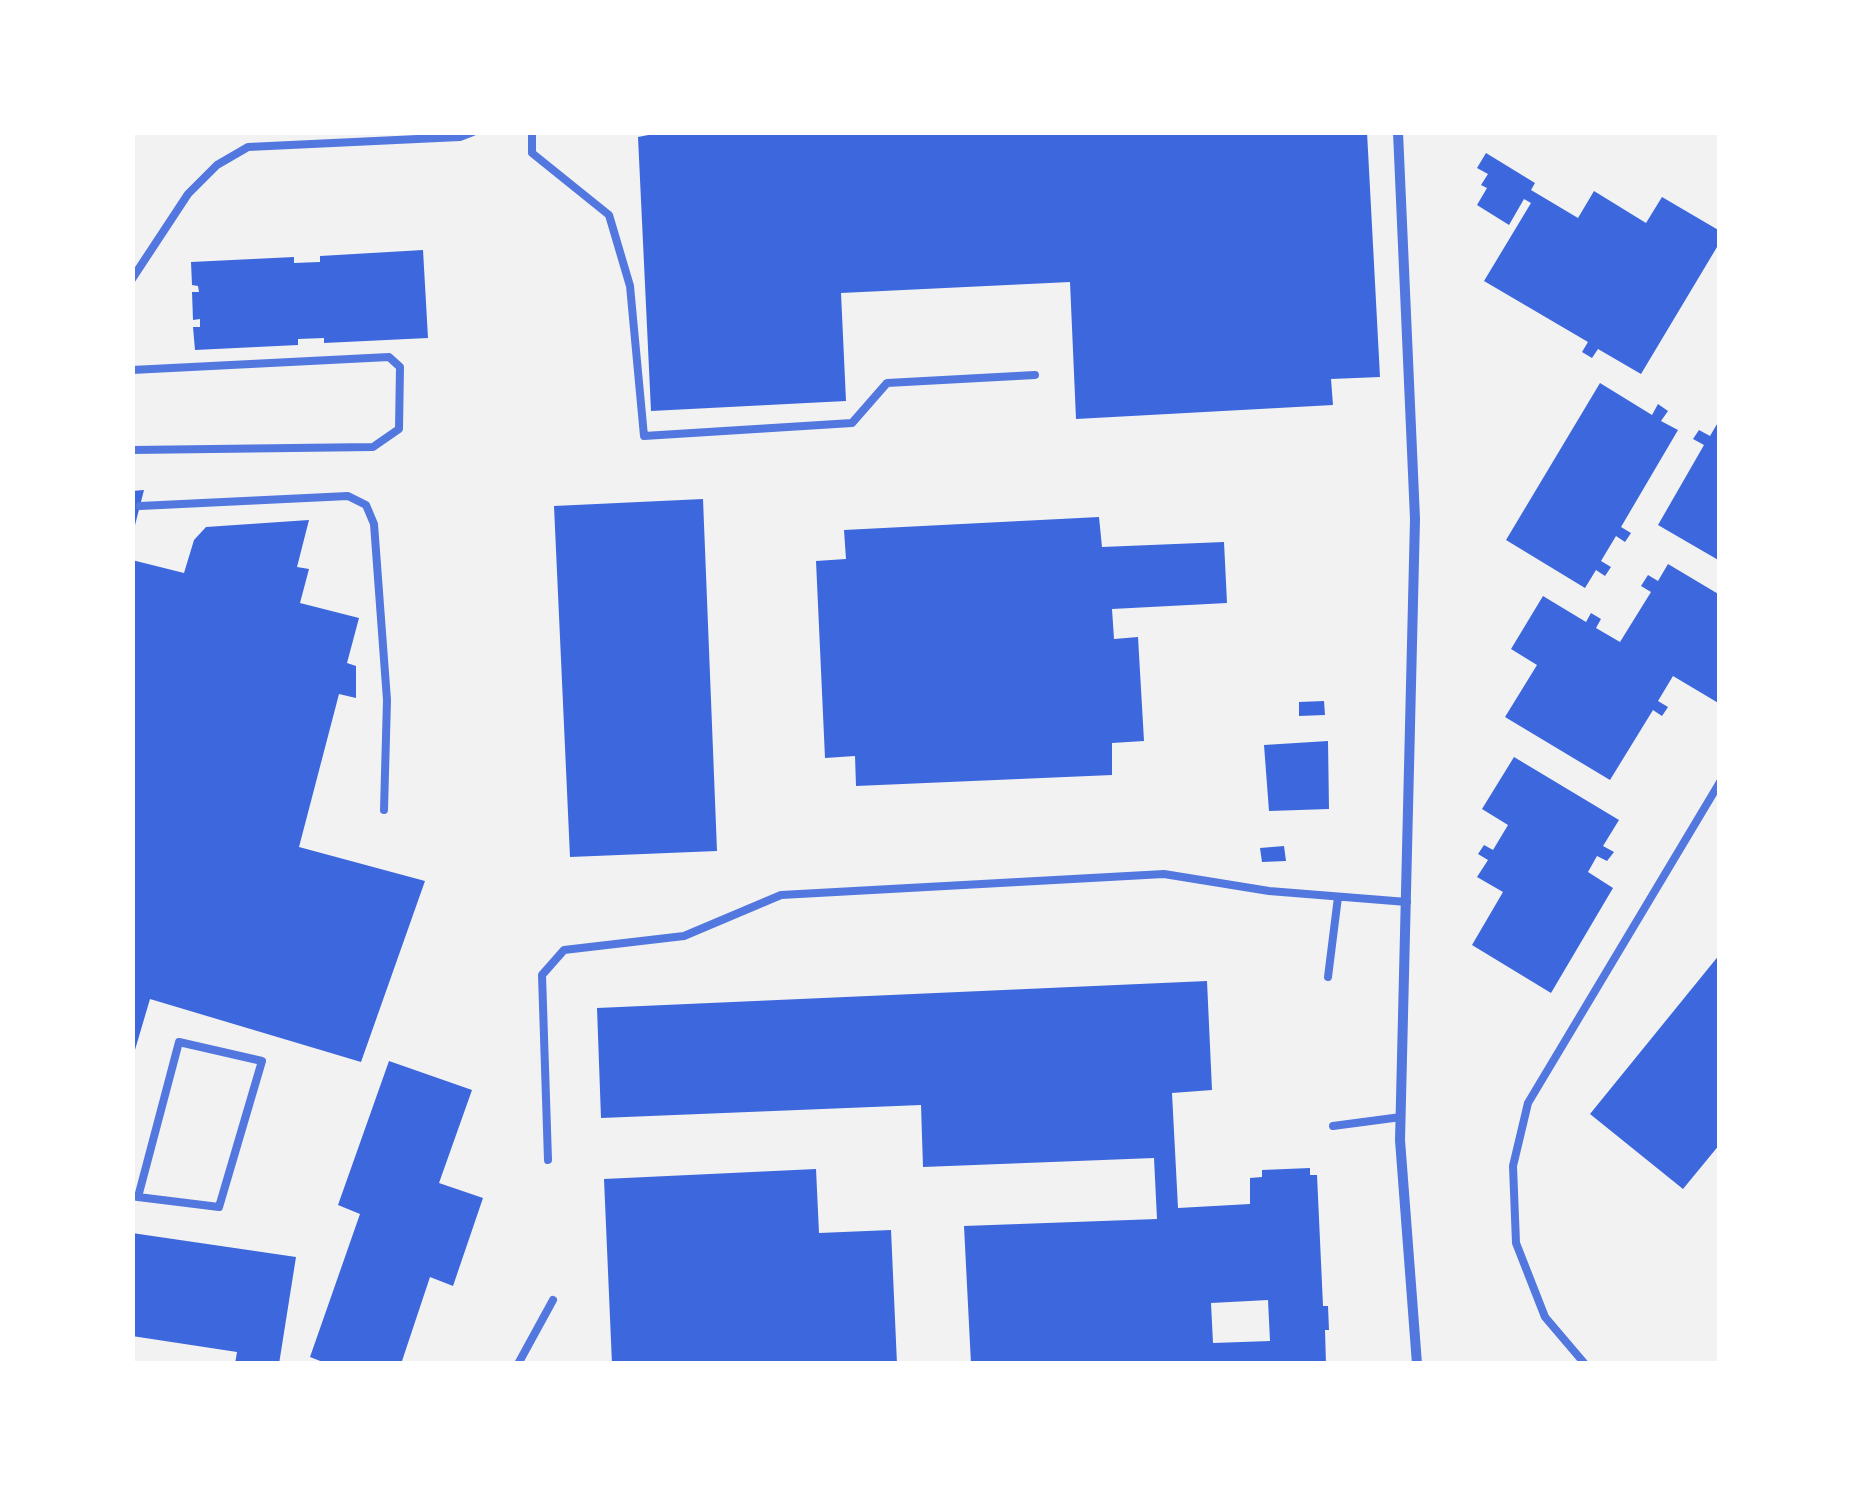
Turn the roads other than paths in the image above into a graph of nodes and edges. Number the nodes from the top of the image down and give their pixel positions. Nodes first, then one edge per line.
1 (473, 132) edge
2 (532, 132) edge
3 (1398, 132) edge
4 (132, 280) edge
5 (132, 370) edge
6 (1034, 375) dead end
7 (132, 450) edge
8 (140, 506) dead end
9 (1720, 782) edge
10 (384, 810) dead end
11 (1338, 897) junction
12 (1407, 902) junction
13 (1328, 977) dead end
14 (1401, 1117) junction
15 (1333, 1126) dead end
16 (548, 1160) dead end
17 (135, 1197) edge
18 (553, 1300) dead end
19 (518, 1364) edge
20 (1417, 1364) edge
21 (1584, 1364) edge

1 - 4 lane
2 - 6 lane
3 - 12 street
5 - 7 lane
8 - 10 lane
9 - 21 lane
11 - 12 lane
11 - 13 lane
11 - 16 lane
12 - 14 street
14 - 15 lane
14 - 20 street
17 - 17 lane
18 - 19 lane

